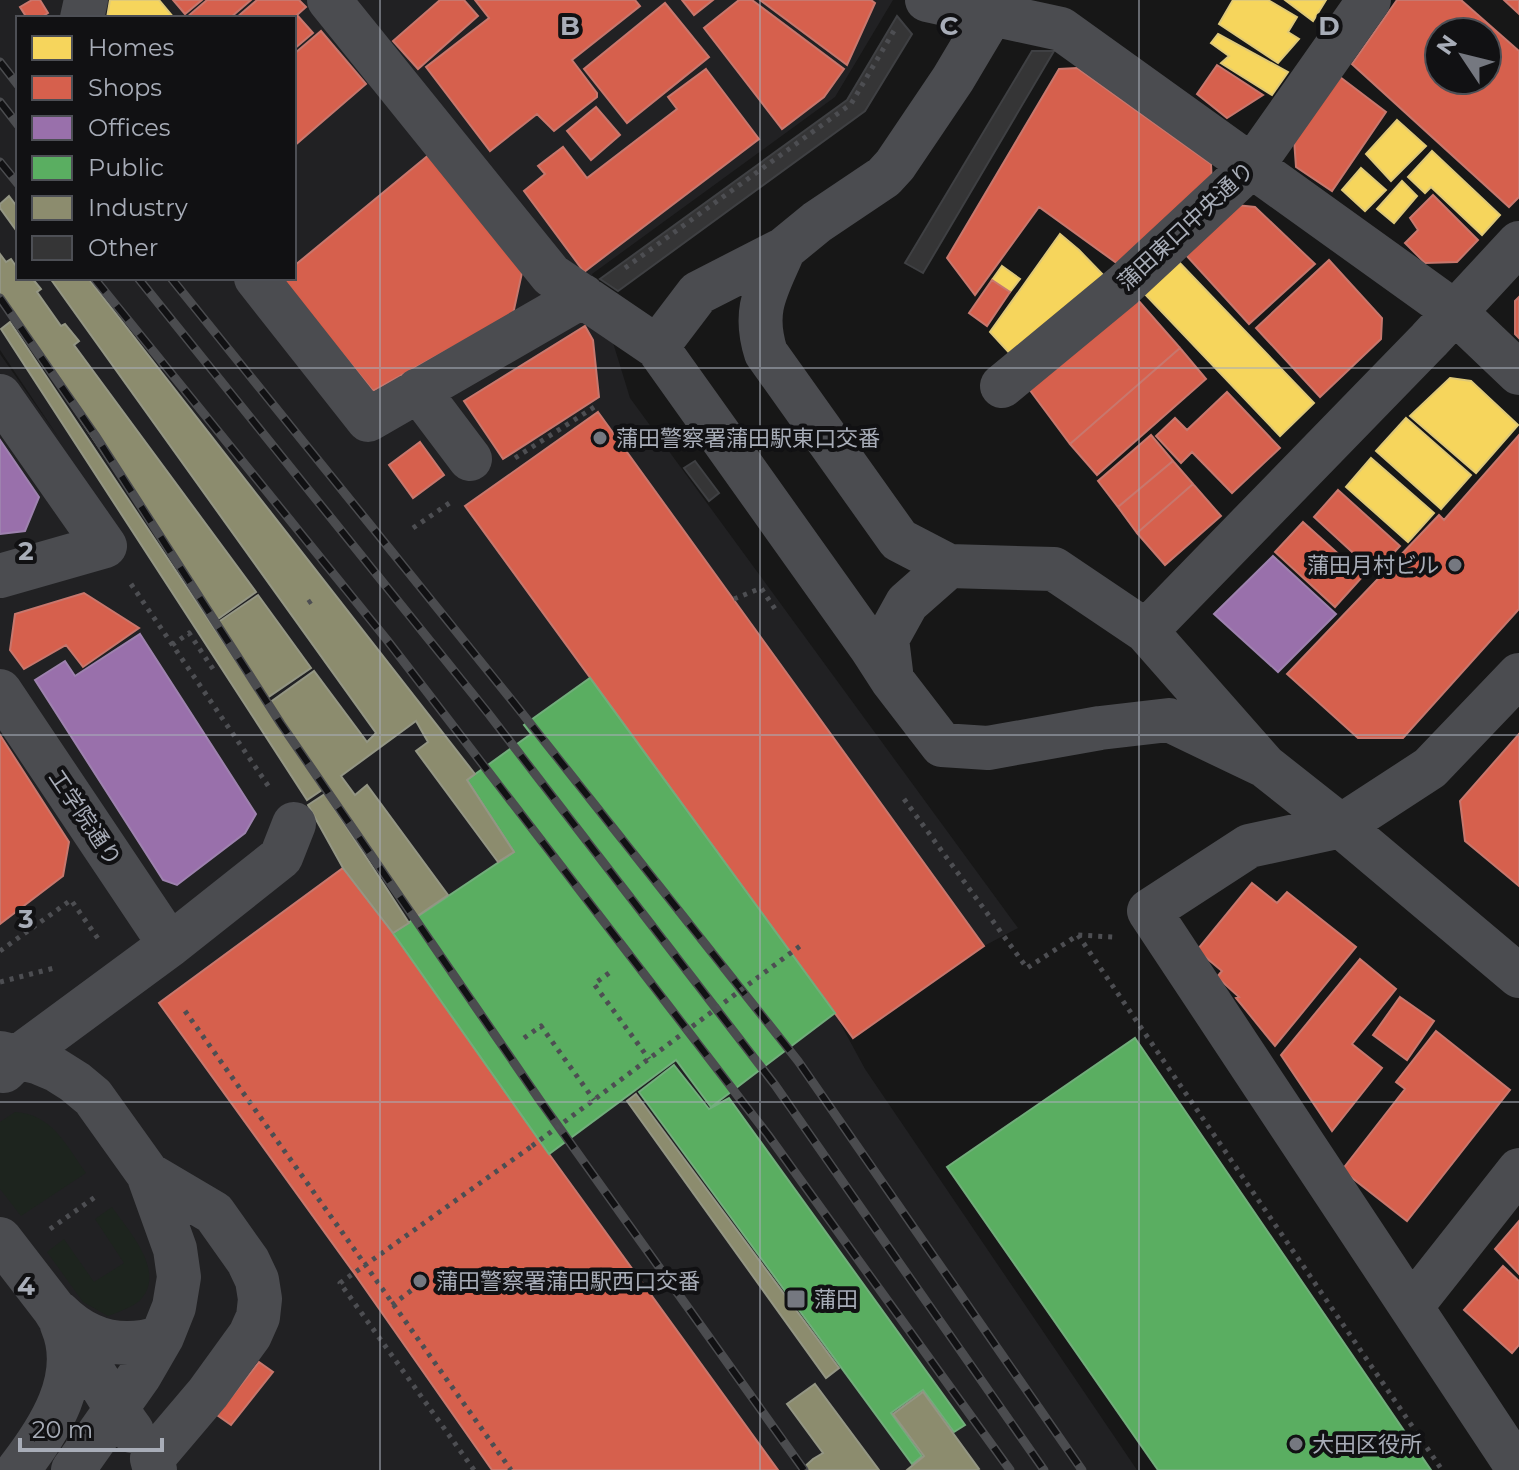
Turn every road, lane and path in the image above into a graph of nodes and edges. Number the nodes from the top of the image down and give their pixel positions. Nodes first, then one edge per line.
1 (1369, 0) edge
2 (339, 4) edge
3 (996, 7) edge
4 (911, 14) edge
5 (1253, 165) junction
6 (1519, 243) edge
7 (784, 249) junction
8 (258, 280) edge
9 (583, 296) junction
10 (1455, 312) junction
11 (657, 347) junction
12 (1519, 373) edge
13 (1002, 386) dead end
14 (418, 390) junction
15 (0, 396) edge
16 (599, 404) dead end
17 (479, 473) junction
18 (413, 528) dead end
19 (105, 546) junction
20 (949, 566) junction
21 (0, 576) edge
22 (734, 599) dead end
23 (777, 612) dead end
24 (1146, 631) junction
25 (172, 645) junction
26 (213, 669) dead end
27 (1519, 675) edge
28 (892, 680) junction
29 (0, 691) edge
30 (1265, 766) junction
31 (904, 799) dead end
32 (294, 824) joint
33 (1341, 826) junction
34 (1078, 935) junction
35 (1112, 938) dead end
36 (170, 945) junction
37 (103, 946) dead end
38 (800, 946) dead end
39 (0, 951) edge
40 (609, 973) dead end
41 (1519, 976) edge
42 (185, 1011) dead end
43 (524, 1038) dead end
44 (649, 1059) junction
45 (6, 1062) edge
46 (594, 1100) junction
47 (1519, 1170) edge
48 (148, 1174) junction
49 (98, 1195) dead end
50 (49, 1230) dead end
51 (0, 1239) edge
52 (365, 1265) junction
53 (421, 1283) dead end
54 (392, 1305) junction
55 (1411, 1307) junction
56 (54, 1309) junction
57 (162, 1337) junction
58 (117, 1410) junction
59 (157, 1466) edge
60 (18, 1470) edge
61 (73, 1470) edge
62 (474, 1470) edge
63 (511, 1470) edge
64 (1442, 1470) edge
65 (1519, 1470) edge

1 - 5 street, 蒲田東口中央通り
2 - 9 street
3 - 4 street
3 - 5 street
3 - 7 street
4 - 9 path
5 - 10 street
5 - 13 street, 蒲田東口中央通り
6 - 10 street
7 - 11 street
7 - 20 street
8 - 14 street
9 - 11 street
9 - 14 street
10 - 12 street
10 - 24 street
11 - 28 street
14 - 17 street
15 - 19 street
16 - 17 path
17 - 18 path
19 - 21 street
19 - 25 path
20 - 24 street
20 - 28 street
22 - 23 path
24 - 30 street
25 - 26 path
25 - 32 path
27 - 33 street
28 - 30 street
29 - 36 street, 工学院通り
30 - 33 street
31 - 34 path
32 - 36 street
33 - 41 street
33 - 55 street
34 - 35 path
34 - 64 path
36 - 45 street
37 - 39 path
38 - 44 path, bridge
40 - 44 path
42 - 52 path
43 - 46 path
44 - 46 path, bridge
45 - 48 street
46 - 52 path, bridge
47 - 55 street
48 - 57 street
48 - 59 street
49 - 50 path
51 - 56 street
52 - 54 path
52 - 62 path
53 - 54 path
54 - 63 path
55 - 65 street
56 - 57 street
56 - 58 street
56 - 60 street
57 - 58 street
58 - 59 street
58 - 61 street

